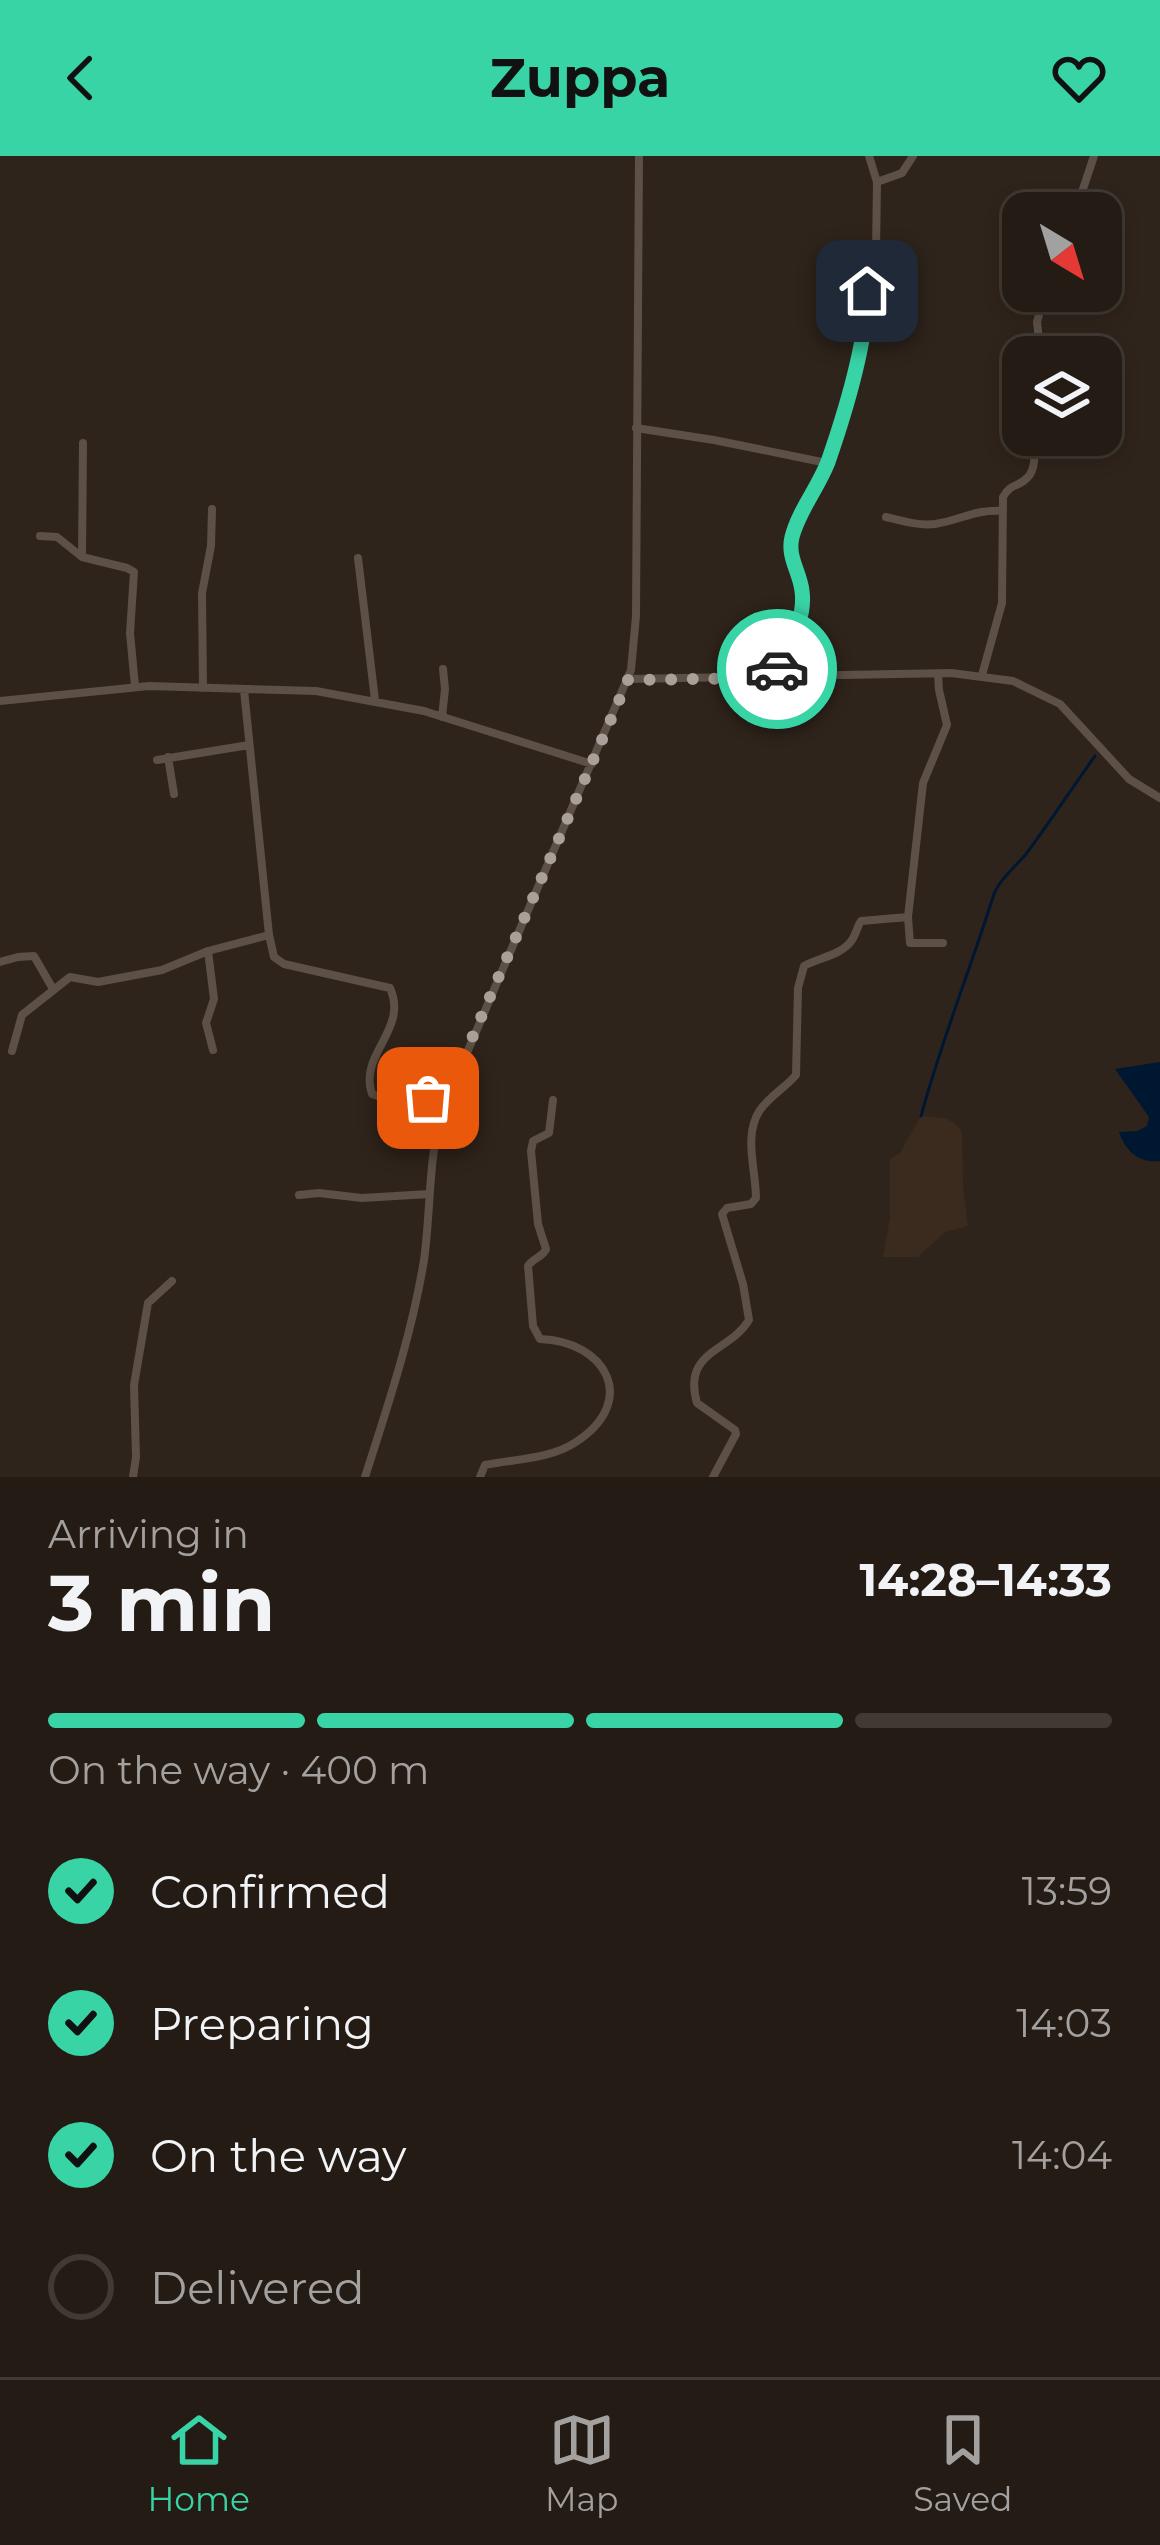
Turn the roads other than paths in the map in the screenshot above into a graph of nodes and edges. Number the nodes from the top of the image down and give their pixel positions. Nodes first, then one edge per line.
1 (639, 156) edge
2 (869, 156) edge
3 (913, 156) edge
4 (1094, 156) edge
5 (877, 182) junction
6 (1082, 192) edge
7 (636, 428) junction
8 (82, 443) dead end
9 (1033, 456) edge
10 (827, 464) junction
11 (212, 509) dead end
12 (1004, 511) junction
13 (886, 517) dead end
14 (40, 536) dead end
15 (82, 557) junction
16 (358, 558) dead end
17 (443, 669) dead end
18 (938, 674) junction
19 (982, 675) junction
20 (772, 678) junction
21 (628, 680) junction
22 (135, 686) junction
23 (203, 688) junction
24 (244, 690) junction
25 (375, 700) junction
26 (0, 701) edge
27 (442, 717) junction
28 (249, 745) junction
29 (168, 757) junction
30 (157, 760) dead end
31 (592, 764) junction
32 (174, 794) dead end
33 (1159, 796) edge
34 (908, 917) junction
35 (269, 935) junction
36 (943, 943) dead end
37 (208, 951) junction
38 (0, 962) edge
39 (53, 989) junction
40 (214, 1049) dead end
41 (12, 1051) dead end
42 (445, 1100) junction
43 (553, 1100) dead end
44 (429, 1194) junction
45 (299, 1195) dead end
46 (172, 1281) dead end
47 (133, 1477) edge
48 (365, 1477) edge
49 (480, 1477) edge
50 (713, 1477) edge

1 - 7 street
2 - 5 street
3 - 5 street
4 - 6 street
5 - 10 street
7 - 10 street
7 - 21 street
8 - 15 street
9 - 12 street
10 - 20 street
11 - 23 street
12 - 13 street
12 - 19 street
14 - 15 street
15 - 22 street
16 - 25 street
17 - 27 street
18 - 19 street
18 - 20 street
18 - 34 street
19 - 33 street
20 - 21 street
21 - 31 street
22 - 23 street
22 - 26 street
23 - 24 street
24 - 25 street
24 - 28 street
25 - 27 street
27 - 31 street
28 - 29 street
28 - 35 street
29 - 30 street
29 - 32 street
31 - 42 street
34 - 36 street
34 - 50 street
35 - 37 street
35 - 42 street
37 - 39 street
37 - 40 street
38 - 39 street
39 - 41 street
42 - 44 street
43 - 49 street
44 - 45 street
44 - 48 street
46 - 47 street

